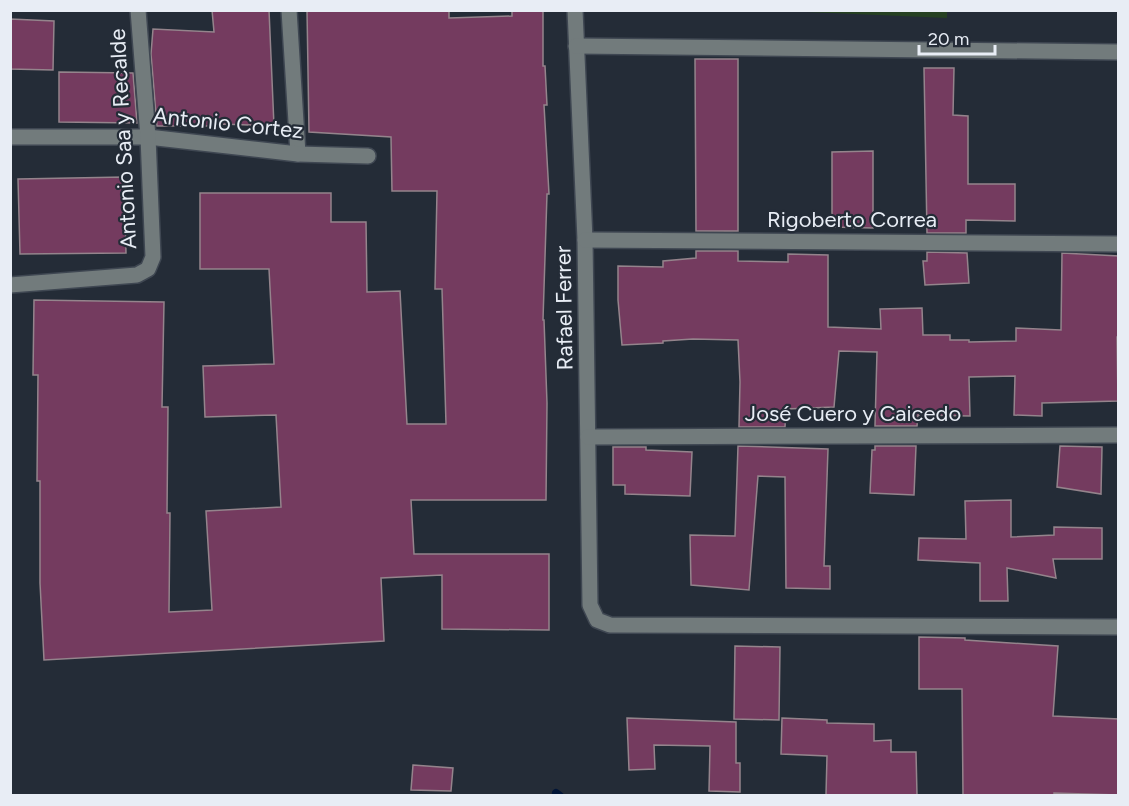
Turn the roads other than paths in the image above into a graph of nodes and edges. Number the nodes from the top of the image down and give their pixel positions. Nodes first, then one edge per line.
1 (138, 10) edge
2 (289, 10) edge
3 (575, 10) edge
4 (576, 46) junction
5 (1119, 52) edge
6 (10, 136) edge
7 (148, 136) junction
8 (298, 154) junction
9 (368, 156) dead end
10 (585, 240) junction
11 (1119, 244) edge
12 (10, 285) edge
13 (1119, 435) edge
14 (588, 437) junction
15 (1119, 627) edge

1 - 7 street, Antonio Saa y Recalde
2 - 8 street
3 - 4 street, Rafael Ferrer
4 - 5 street
4 - 10 street, Rafael Ferrer
6 - 7 street, Antonio Cortez
7 - 8 street, Antonio Cortez
7 - 12 street, Antonio Saa y Recalde
8 - 9 street, Antonio Cortez
10 - 11 street, Rigoberto Correa
10 - 14 street, Rafael Ferrer
13 - 14 street, José Cuero y Caicedo
14 - 15 street, Rafael Ferrer

